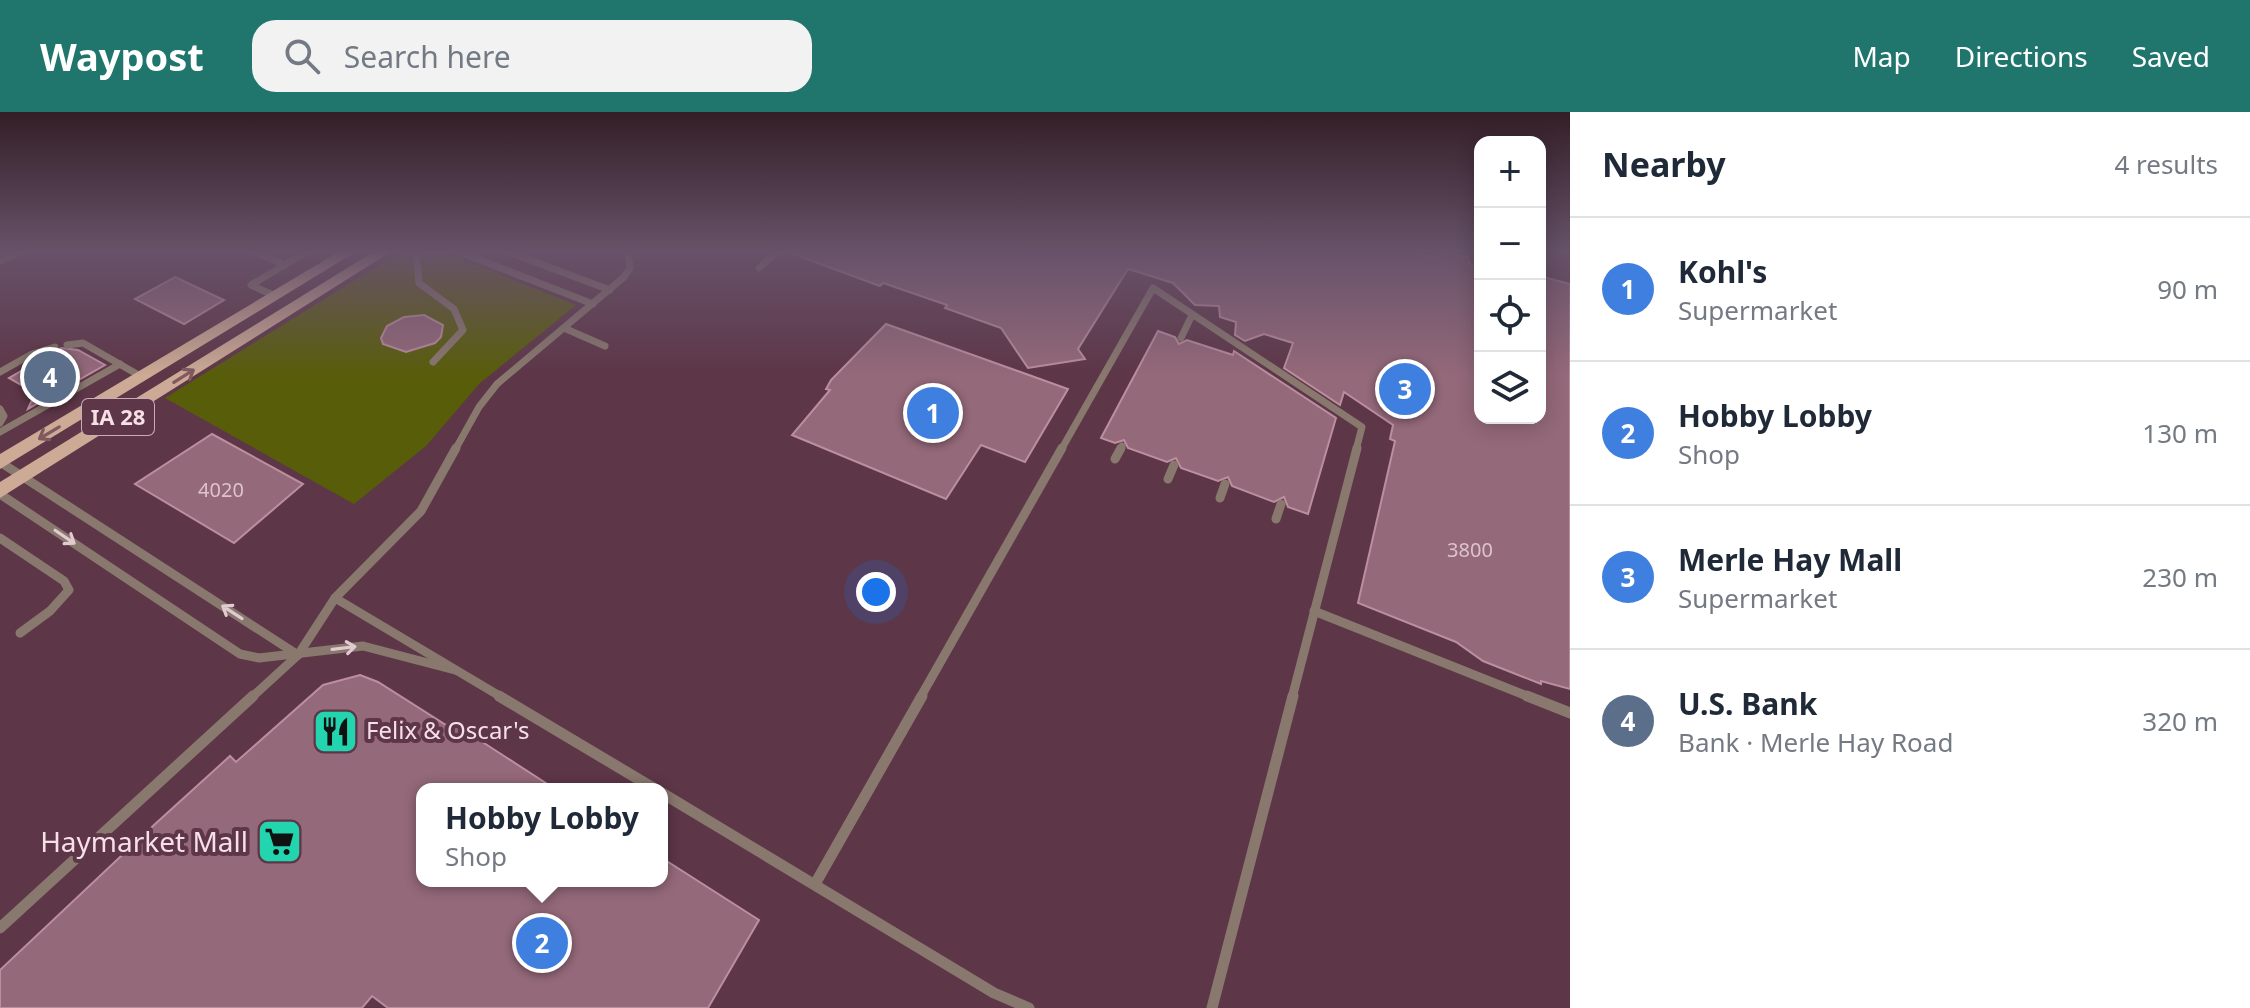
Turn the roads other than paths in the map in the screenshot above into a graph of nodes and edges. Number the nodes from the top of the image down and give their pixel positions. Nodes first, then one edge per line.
1 (268, 293) edge
2 (280, 293) edge
3 (318, 293) edge
4 (428, 293) edge
5 (564, 293) edge
6 (607, 293) edge
7 (1150, 293) edge
8 (1160, 293) edge
9 (275, 296) junction
10 (593, 304) junction
11 (1192, 315) junction
12 (564, 328) junction
13 (1181, 338) dead end
14 (1231, 340) junction
15 (67, 345) dead end
16 (605, 346) dead end
17 (55, 347) dead end
18 (1226, 353) dead end
19 (433, 362) dead end
20 (120, 364) junction
21 (0, 372) edge
22 (142, 377) junction
23 (0, 409) edge
24 (0, 423) edge
25 (0, 432) edge
26 (1122, 446) dead end
27 (1115, 459) dead end
28 (0, 461) edge
29 (1174, 465) dead end
30 (23, 476) junction
31 (1168, 479) dead end
32 (1225, 484) dead end
33 (0, 492) edge
34 (1220, 498) dead end
35 (1281, 504) dead end
36 (1276, 519) dead end
37 (0, 538) edge
38 (335, 598) junction
39 (1314, 611) junction
40 (20, 633) dead end
41 (298, 655) junction
42 (455, 670) junction
43 (1570, 713) edge
44 (645, 783) edge
45 (668, 797) edge
46 (815, 884) junction
47 (0, 928) edge
48 (1029, 1008) edge
49 (1212, 1008) edge

1 - 9 lane
2 - 9 main road, IA 28
30 -> 3 main road, IA 28
4 - 19 lane
5 - 10 lane
6 - 10 lane
7 - 46 lane
8 - 11 lane
9 - 22 main road, IA 28
10 - 12 lane
11 - 13 lane
11 - 14 lane
12 - 16 lane
12 - 38 lane
14 - 18 lane
14 - 39 lane
15 - 20 lane
17 - 21 lane
20 - 22 lane
20 - 25 lane
22 -> 28 main road, IA 28
23 - 24 lane
26 - 27 lane
28 - 30 lane
29 - 31 lane
30 - 33 main road, IA 28
41 -> 30 lane
32 - 34 lane
33 -> 41 lane
35 - 36 lane
37 - 40 lane
38 - 41 lane
38 - 42 lane
39 - 43 lane
39 - 49 lane
41 -> 42 lane
41 - 47 lane
42 - 44 lane
45 - 46 lane
46 - 48 lane

